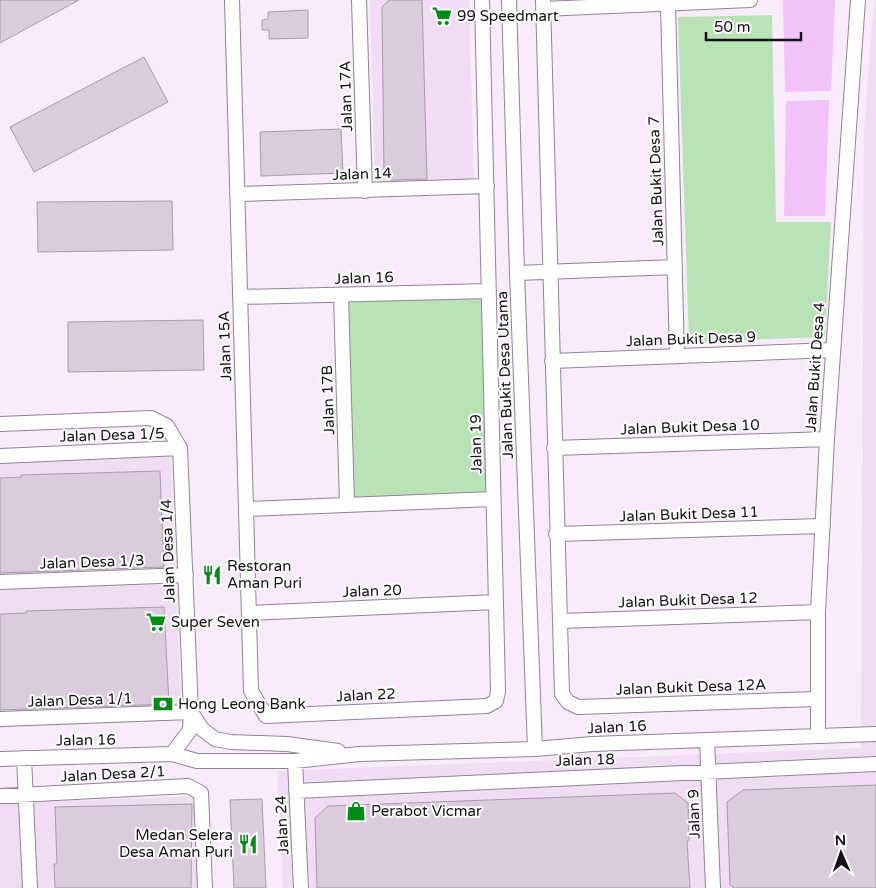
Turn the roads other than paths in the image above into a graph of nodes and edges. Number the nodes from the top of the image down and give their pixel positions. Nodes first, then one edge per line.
1 (232, 0) edge
2 (359, 0) edge
3 (482, 0) edge
4 (509, 0) edge
5 (750, 0) edge
6 (858, 0) edge
7 (543, 4) edge
8 (668, 4) junction
9 (487, 186) junction
10 (364, 191) junction
11 (237, 194) junction
12 (675, 267) junction
13 (551, 272) junction
14 (517, 274) junction
15 (489, 291) junction
16 (341, 295) junction
17 (240, 298) junction
18 (832, 350) junction
19 (677, 356) junction
20 (552, 361) junction
21 (0, 424) edge
22 (827, 439) junction
23 (180, 448) junction
24 (554, 448) junction
25 (0, 456) edge
26 (494, 500) junction
27 (347, 505) junction
28 (246, 508) junction
29 (824, 526) junction
30 (556, 534) junction
31 (186, 575) junction
32 (0, 582) edge
33 (496, 602) junction
34 (249, 612) junction
35 (818, 612) junction
36 (560, 621) junction
37 (251, 691) joint
38 (817, 699) junction
39 (496, 701) joint
40 (191, 712) junction
41 (0, 719) edge
42 (876, 734) edge
43 (818, 736) junction
44 (707, 740) junction
45 (536, 749) junction
46 (172, 754) junction
47 (360, 754) junction
48 (24, 758) junction
49 (0, 759) edge
50 (295, 761) junction
51 (876, 764) edge
52 (708, 771) junction
53 (296, 791) junction
54 (26, 795) junction
55 (0, 796) edge
56 (30, 888) edge
57 (205, 888) edge
58 (301, 888) edge
59 (713, 888) edge

1 - 11 street, Jalan 15A
2 - 10 street, Jalan 17A
3 - 9 street, Jalan 19
4 - 14 street, Jalan Bukit Desa Utama
5 - 8 street
6 - 18 street, Jalan Bukit Desa 4
7 - 8 street
7 - 13 street
8 - 12 street, Jalan Bukit Desa 7
9 - 10 street, Jalan 14
9 - 15 street, Jalan 19
10 - 11 street, Jalan 14
11 - 17 street, Jalan 15A
12 - 13 street
12 - 19 street, Jalan Bukit Desa 7
13 - 14 street
13 - 20 street
14 - 45 street, Jalan Bukit Desa Utama
15 - 16 street, Jalan 16
15 - 26 street, Jalan 19
16 - 17 street, Jalan 16
16 - 27 street, Jalan 17B
17 - 28 street, Jalan 15A
18 - 19 street, Jalan Bukit Desa 9
18 - 22 street, Jalan Bukit Desa 4
19 - 20 street, Jalan Bukit Desa 9
20 - 24 street
21 - 23 street, Jalan Desa 1/5
22 - 24 street, Jalan Bukit Desa 10
22 - 29 street, Jalan Bukit Desa 4
23 - 25 street, Jalan Desa 1/5
23 - 31 street, Jalan Desa 1/4
24 - 30 street
26 - 27 street
26 - 33 street, Jalan 19
27 - 28 street
28 - 34 street, Jalan 15A
29 - 30 street, Jalan Bukit Desa 11
29 - 35 street, Jalan Bukit Desa 4
30 - 36 street
31 - 32 street, Jalan Desa 1/3
31 - 40 street, Jalan Desa 1/4
33 - 34 street, Jalan 20
33 - 39 street, Jalan 19
34 - 37 street, Jalan 15A
35 - 36 street, Jalan Bukit Desa 12
35 - 38 street, Jalan Bukit Desa 4
36 - 38 street, Jalan Bukit Desa 12A
37 - 39 street, Jalan 22
38 - 43 street, Jalan Bukit Desa 4
40 - 41 street, Jalan Desa 1/1
40 - 46 street
40 - 47 street, Jalan 16
42 - 43 street, Jalan 16
43 - 44 street, Jalan 16
44 - 45 street, Jalan 16
44 - 52 street, Jalan 9
45 - 47 street, Jalan 16
46 - 48 street, Jalan 16
46 - 50 street, Jalan 16
47 - 50 street, Jalan 16
48 - 49 street, Jalan 16
48 - 54 street
50 - 53 street, Jalan 24
51 - 52 street, Jalan 18
52 - 53 street, Jalan 18
52 - 59 street, Jalan 9
53 - 58 street, Jalan 24
54 - 55 street, Jalan Desa 2/1
54 - 56 street
54 - 57 street, Jalan Desa 2/1

